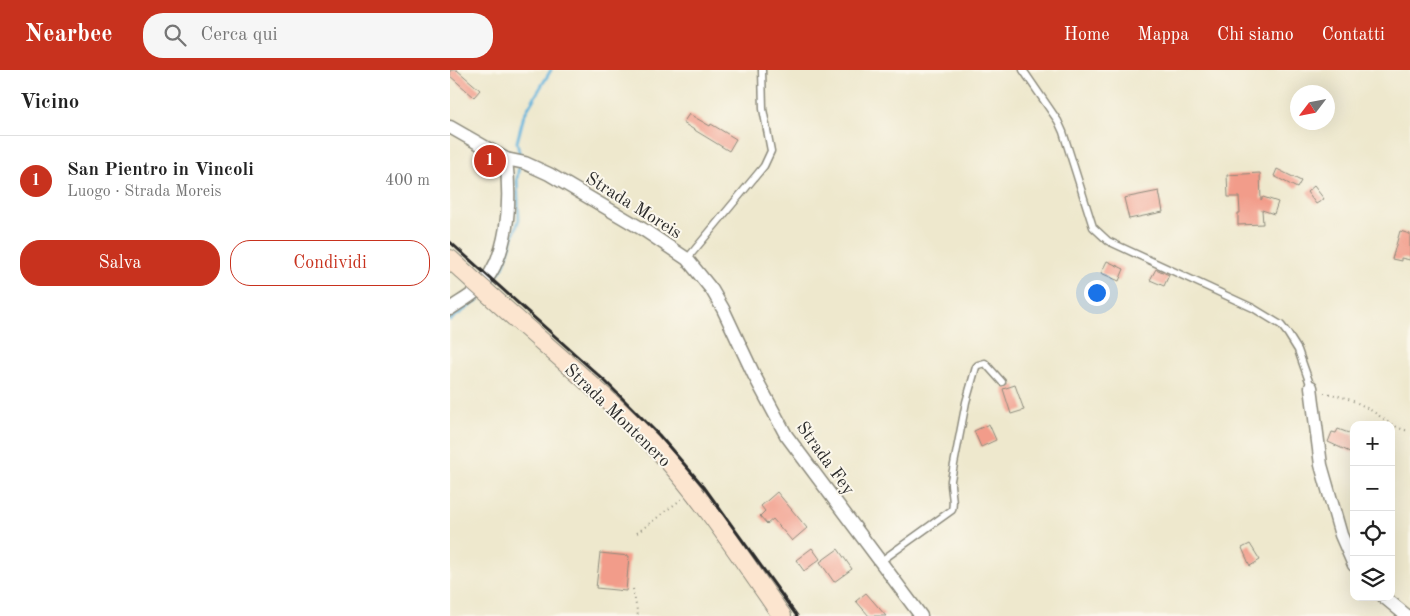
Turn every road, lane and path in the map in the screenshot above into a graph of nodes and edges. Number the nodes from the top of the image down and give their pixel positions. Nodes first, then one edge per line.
1 (762, 70) edge
2 (1023, 70) edge
3 (450, 127) edge
4 (515, 161) junction
5 (450, 259) edge
6 (687, 259) junction
7 (450, 309) edge
8 (724, 309) joint
9 (1002, 382) dead end
10 (1312, 389) junction
11 (1410, 431) edge
12 (692, 491) junction
13 (637, 533) dead end
14 (1350, 556) edge
15 (882, 561) junction
16 (633, 589) dead end
17 (1389, 601) edge
18 (638, 616) edge
19 (782, 616) edge
20 (921, 616) edge
21 (1407, 616) edge

1 - 6 lane
2 - 10 lane
3 - 4 street, Strada Moreis
4 - 6 street, Strada Moreis
4 - 7 street
5 - 12 main road, Strada Montenero, bridge
6 - 8 street, Strada Moreis
8 - 15 street, Strada Fey
9 - 15 lane
10 - 11 path
10 - 14 street
12 - 13 path
12 - 19 main road, Strada Montenero
15 - 20 street, Strada Fey
16 - 18 path
17 - 21 street

